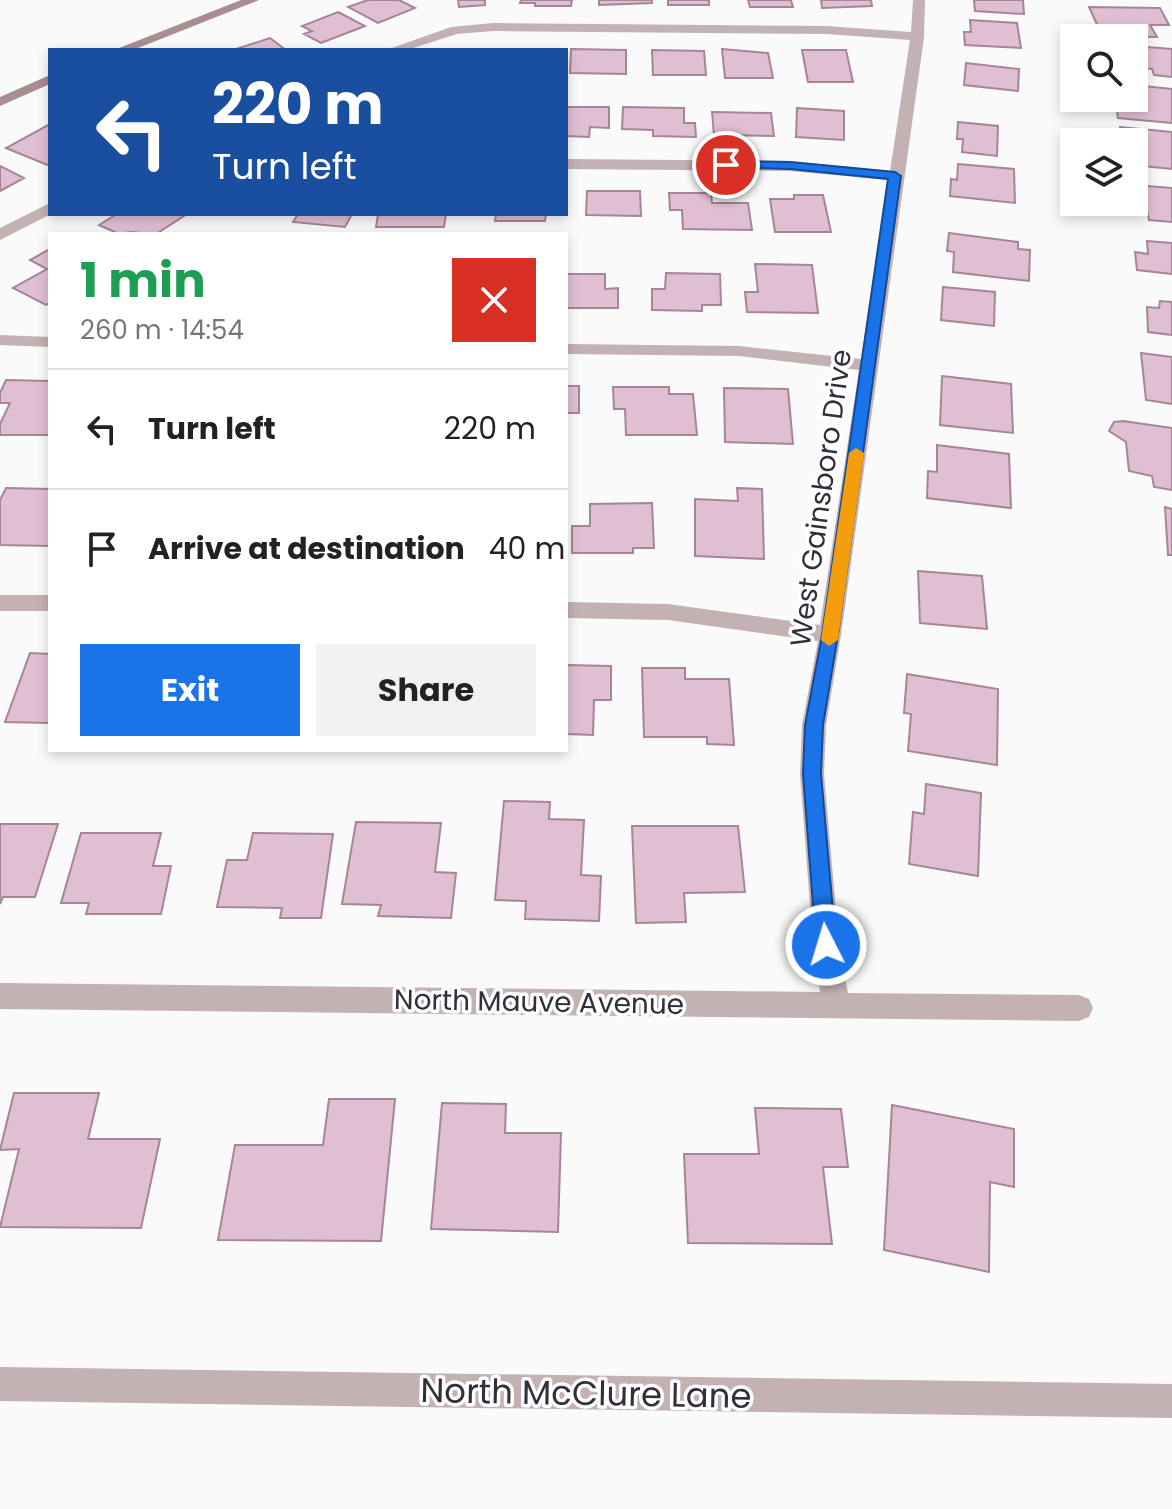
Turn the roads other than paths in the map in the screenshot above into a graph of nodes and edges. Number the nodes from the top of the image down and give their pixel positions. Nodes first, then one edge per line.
1 (253, 0) edge
2 (919, 0) edge
3 (917, 37) junction
4 (126, 48) edge
5 (399, 48) edge
6 (48, 80) edge
7 (0, 102) edge
8 (568, 164) edge
9 (895, 176) junction
10 (48, 209) edge
11 (0, 235) edge
12 (0, 340) edge
13 (48, 342) edge
14 (568, 349) edge
15 (869, 365) junction
16 (0, 603) edge
17 (48, 603) edge
18 (568, 610) edge
19 (830, 635) junction
20 (0, 996) edge
21 (836, 1005) junction
22 (1079, 1008) dead end
23 (0, 1384) edge
24 (1172, 1401) edge

1 - 4 street
2 - 3 street, West Gainsboro Drive
3 - 5 street
3 - 9 street, West Gainsboro Drive
6 - 7 street
8 - 9 street
9 - 15 street, West Gainsboro Drive
10 - 11 street
12 - 13 street
14 - 15 street
15 - 19 street, West Gainsboro Drive
16 - 17 street
18 - 19 street
19 - 21 street, West Gainsboro Drive
20 - 21 street, North Mauve Avenue
21 - 22 street, North Mauve Avenue
23 - 24 street, North McClure Lane

